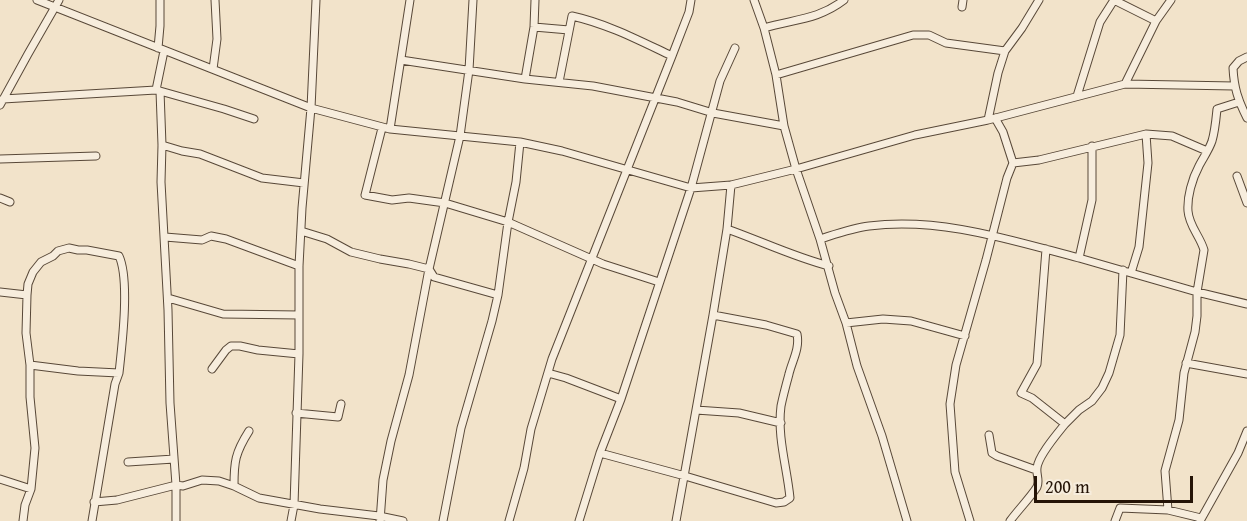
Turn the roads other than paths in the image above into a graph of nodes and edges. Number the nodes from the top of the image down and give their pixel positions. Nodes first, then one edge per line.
1 (37, 0) edge
2 (59, 0) edge
3 (160, 0) edge
4 (215, 0) edge
5 (316, 0) edge
6 (410, 0) edge
7 (473, 0) edge
8 (534, 0) edge
9 (691, 0) edge
10 (754, 0) edge
11 (844, 0) edge
12 (1039, 0) edge
13 (1172, 0) edge
14 (55, 8) junction
15 (1156, 21) junction
16 (534, 27) junction
17 (764, 28) junction
18 (569, 30) junction
19 (735, 48) dead end
20 (161, 50) junction
21 (1005, 51) junction
22 (672, 56) junction
23 (1247, 57) edge
24 (401, 60) junction
25 (213, 69) junction
26 (469, 70) junction
27 (776, 75) junction
28 (525, 79) junction
29 (559, 82) junction
30 (1125, 84) junction
31 (1234, 86) junction
32 (158, 90) junction
33 (1077, 96) junction
34 (656, 98) junction
35 (2, 102) edge
36 (1239, 102) junction
37 (311, 108) junction
38 (713, 113) junction
39 (1247, 118) edge
40 (254, 119) dead end
41 (992, 119) junction
42 (784, 126) junction
43 (386, 129) junction
44 (1146, 134) junction
45 (460, 136) junction
46 (520, 142) junction
47 (162, 145) junction
48 (1092, 146) junction
49 (1207, 151) junction
50 (96, 156) dead end
51 (0, 159) edge
52 (1012, 164) junction
53 (796, 169) junction
54 (627, 171) junction
55 (1237, 176) dead end
56 (304, 183) junction
57 (731, 185) junction
58 (691, 188) junction
59 (0, 198) edge
60 (10, 202) dead end
61 (445, 203) junction
62 (1247, 203) edge
63 (508, 222) junction
64 (727, 229) junction
65 (301, 231) junction
66 (992, 235) junction
67 (165, 237) junction
68 (820, 239) junction
69 (1046, 249) junction
70 (1079, 258) junction
71 (591, 259) junction
72 (299, 266) junction
73 (829, 266) junction
74 (429, 269) junction
75 (1123, 270) junction
76 (1131, 273) junction
77 (659, 282) junction
78 (0, 292) edge
79 (1197, 292) junction
80 (27, 295) junction
81 (498, 295) junction
82 (168, 298) junction
83 (1247, 304) edge
84 (299, 315) junction
85 (713, 315) junction
86 (846, 323) junction
87 (965, 336) junction
88 (299, 354) junction
89 (1186, 363) junction
90 (30, 365) junction
91 (212, 369) dead end
92 (119, 373) junction
93 (548, 373) junction
94 (1247, 374) edge
95 (621, 399) junction
96 (341, 404) dead end
97 (696, 410) junction
98 (296, 413) junction
99 (780, 423) junction
100 (1065, 424) junction
101 (249, 431) dead end
102 (1247, 431) edge
103 (989, 435) dead end
104 (600, 453) junction
105 (174, 459) junction
106 (128, 462) dead end
107 (1036, 470) junction
108 (685, 476) junction
109 (0, 479) edge
110 (176, 485) junction
111 (234, 486) junction
112 (31, 489) junction
113 (94, 502) junction
114 (294, 505) junction
115 (1167, 510) junction
116 (380, 518) edge
117 (1201, 520) edge
118 (23, 521) edge
119 (92, 521) edge
120 (176, 521) edge
121 (291, 521) edge
122 (403, 521) edge
123 (443, 521) edge
124 (509, 521) edge
125 (579, 521) edge
126 (676, 521) edge
127 (907, 521) edge
128 (970, 521) edge
129 (1010, 521) edge
130 (1115, 521) edge

1 - 14 street
2 - 14 street
3 - 20 street
4 - 25 street
5 - 37 street
6 - 24 street
7 - 26 street
8 - 16 street
9 - 22 street
10 - 17 street
11 - 17 street
12 - 21 street
13 - 15 street
14 - 20 street
14 - 35 street
15 - 30 street
15 - 33 street
16 - 18 street
16 - 28 street
17 - 27 street
18 - 22 street
18 - 29 street
19 - 38 street
20 - 25 street
20 - 32 street
21 - 27 street
21 - 41 street
22 - 34 street
23 - 31 street
24 - 26 street
24 - 43 street
25 - 37 street
26 - 28 street
26 - 45 street
27 - 42 street
28 - 29 street
29 - 34 street
30 - 31 street
30 - 33 street
31 - 36 street
32 - 35 street
32 - 40 street
32 - 47 street
33 - 41 street
34 - 38 street
34 - 54 street
36 - 39 street
36 - 49 street
37 - 43 street
37 - 56 street
38 - 42 street
38 - 58 street
41 - 52 street
41 - 53 street
42 - 53 street
43 - 45 street
43 - 61 street
44 - 48 street
44 - 49 street
44 - 76 street
45 - 46 street
45 - 61 street
46 - 54 street
46 - 63 street
47 - 56 street
47 - 67 street
48 - 52 street
48 - 70 street
49 - 79 street
50 - 51 street
52 - 66 street
53 - 57 street
53 - 68 street
54 - 58 street
54 - 71 street
55 - 62 street
56 - 65 street
57 - 58 street
57 - 64 street
58 - 77 street
59 - 60 street
61 - 63 street
61 - 74 street
63 - 71 street
63 - 81 street
64 - 73 street
64 - 85 street
65 - 72 street
65 - 74 street
66 - 68 street
66 - 69 street
66 - 87 street
67 - 72 street
67 - 82 street
68 - 73 street
69 - 70 street
69 - 100 street
70 - 75 street
71 - 77 street
71 - 93 street
72 - 84 street
73 - 86 street
74 - 81 street
74 - 116 street
75 - 76 street
75 - 100 street
76 - 79 street
77 - 95 street
78 - 80 street
79 - 83 street
79 - 89 street
80 - 90 street
80 - 92 street
81 - 123 street
82 - 84 street
82 - 105 street
84 - 88 street
85 - 97 street
85 - 99 street
86 - 87 street
86 - 127 street
87 - 128 street
88 - 91 street
88 - 98 street
89 - 94 street
89 - 115 street
90 - 92 street
90 - 112 street
92 - 113 street
93 - 95 street
93 - 124 street
95 - 104 street
96 - 98 street
97 - 99 street
97 - 108 street
98 - 114 street
99 - 108 street
100 - 107 street
101 - 111 street
102 - 117 street
103 - 107 street
104 - 108 street
104 - 125 street
105 - 106 street
105 - 110 street
107 - 129 street
108 - 126 street
109 - 112 street
110 - 111 street
110 - 113 street
110 - 120 street
111 - 114 street
112 - 118 street
113 - 119 street
114 - 116 street
114 - 121 street
115 - 117 street
115 - 130 street
116 - 122 street

